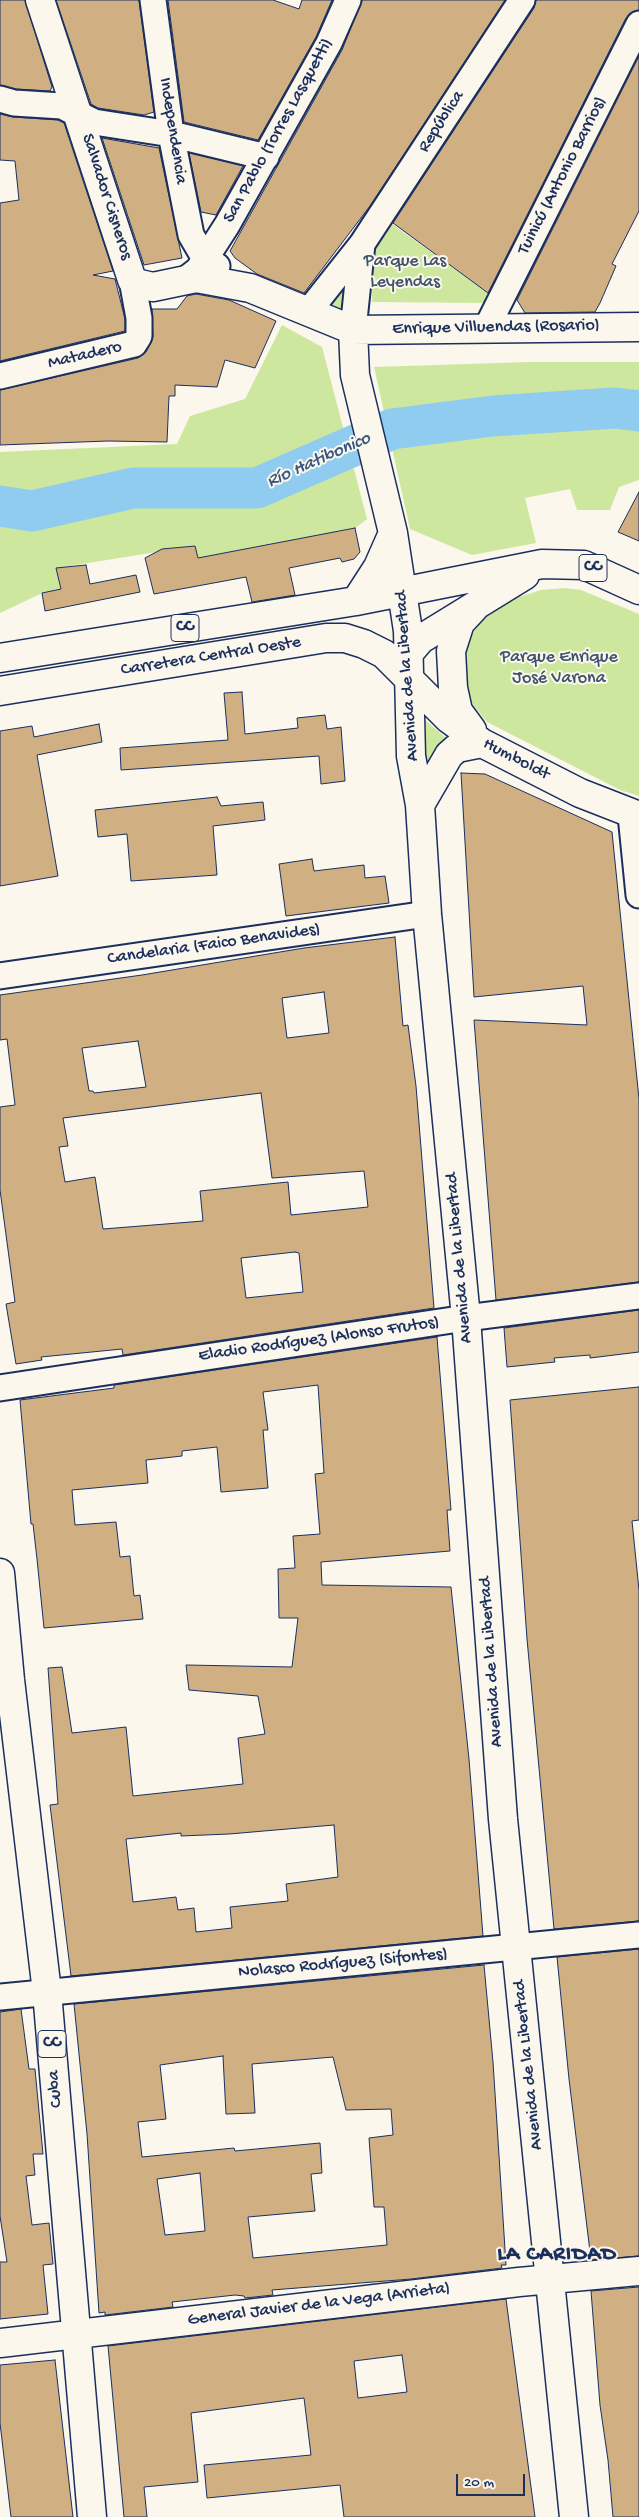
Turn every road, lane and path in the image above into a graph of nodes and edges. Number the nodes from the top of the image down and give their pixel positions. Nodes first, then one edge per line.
1 (40, 0) edge
2 (152, 0) edge
3 (348, 0) edge
4 (522, 0) edge
5 (639, 24) edge
6 (0, 99) edge
7 (72, 108) junction
8 (171, 134) junction
9 (266, 157) junction
10 (362, 244) junction
11 (204, 258) junction
12 (132, 280) junction
13 (184, 280) junction
14 (250, 288) junction
15 (308, 312) junction
16 (487, 327) junction
17 (639, 327) edge
18 (353, 330) junction
19 (355, 374) junction
20 (0, 376) edge
21 (391, 525) junction
22 (542, 564) junction
23 (639, 590) edge
24 (403, 591) junction
25 (356, 601) junction
26 (478, 603) junction
27 (7, 657) edge
28 (409, 666) junction
29 (0, 691) edge
30 (482, 743) junction
31 (420, 805) junction
32 (635, 816) edge
33 (639, 895) edge
34 (427, 914) junction
35 (0, 976) edge
36 (639, 1296) edge
37 (466, 1318) junction
38 (0, 1388) edge
39 (0, 1573) edge
40 (639, 1935) edge
41 (517, 1948) junction
42 (47, 1992) junction
43 (0, 1997) edge
44 (639, 2271) edge
45 (550, 2278) junction
46 (78, 2334) junction
47 (0, 2343) edge
48 (92, 2517) edge
49 (574, 2517) edge

1 - 7 main road, Salvador Cisneros
2 - 8 street, Independencia
3 - 9 street, San Pablo (Torres Lasquetti)
4 - 10 street, República
5 - 16 street, Tuinicú (Antonio Barrios)
6 - 7 street
7 - 8 street
7 - 12 main road, Salvador Cisneros
8 - 9 street
8 - 11 street, Independencia
9 - 11 street, San Pablo (Torres Lasquetti)
10 - 15 street, República
10 - 18 street, República
11 - 13 street
11 - 14 street, Independencia
12 - 13 main road, Salvador Cisneros
12 - 20 street, Matadero
13 - 14 main road, Salvador Cisneros
14 - 15 main road, Independencia
15 - 18 main road, Independencia
15 - 19 main road
16 - 17 main road, Enrique Villuendas (Rosario)
16 - 18 main road, Enrique Villuendas (Rosario)
18 - 19 main road, República
19 - 21 main road, Avenida de la Libertad
21 - 24 main road, Avenida de la Libertad
21 - 25 main road
22 - 23 main road, CC
22 - 24 main road, CC
22 - 26 main road
24 - 25 main road, Carretera Central Oeste / CC
24 - 28 main road, Avenida de la Libertad
25 - 27 main road, Carretera Central Oeste / CC
26 - 28 main road
26 - 30 main road
28 - 29 main road, Carretera Central Oeste
28 - 30 main road, Humboldt
28 - 31 main road, Avenida de la Libertad
30 - 31 main road, Avenida de la Libertad
30 - 32 main road, Humboldt
31 - 34 main road, Avenida de la Libertad
32 - 33 street
34 - 35 street, Candelaria (Faico Benavides)
34 - 37 main road, Avenida de la Libertad
36 - 37 street, Eladio Rodríguez (Alonso Frutos)
37 - 38 street, Eladio Rodríguez (Alonso Frutos)
37 - 41 main road, Avenida de la Libertad
39 - 42 main road, Cuba / CC
40 - 41 street, Nolasco Rodríguez (Sifontes)
41 - 42 street, Nolasco Rodríguez (Sifontes)
41 - 45 main road, Avenida de la Libertad
42 - 43 street, Nolasco Rodríguez (Sifontes)
42 - 46 main road, Cuba / CC
44 - 45 main road, General Javier de la Vega (Arrieta)
45 - 46 main road, General Javier de la Vega (Arrieta)
45 - 49 main road, Avenida de la Libertad
46 - 47 main road, General Javier de la Vega (Arrieta)
46 - 48 main road, Cuba / CC

